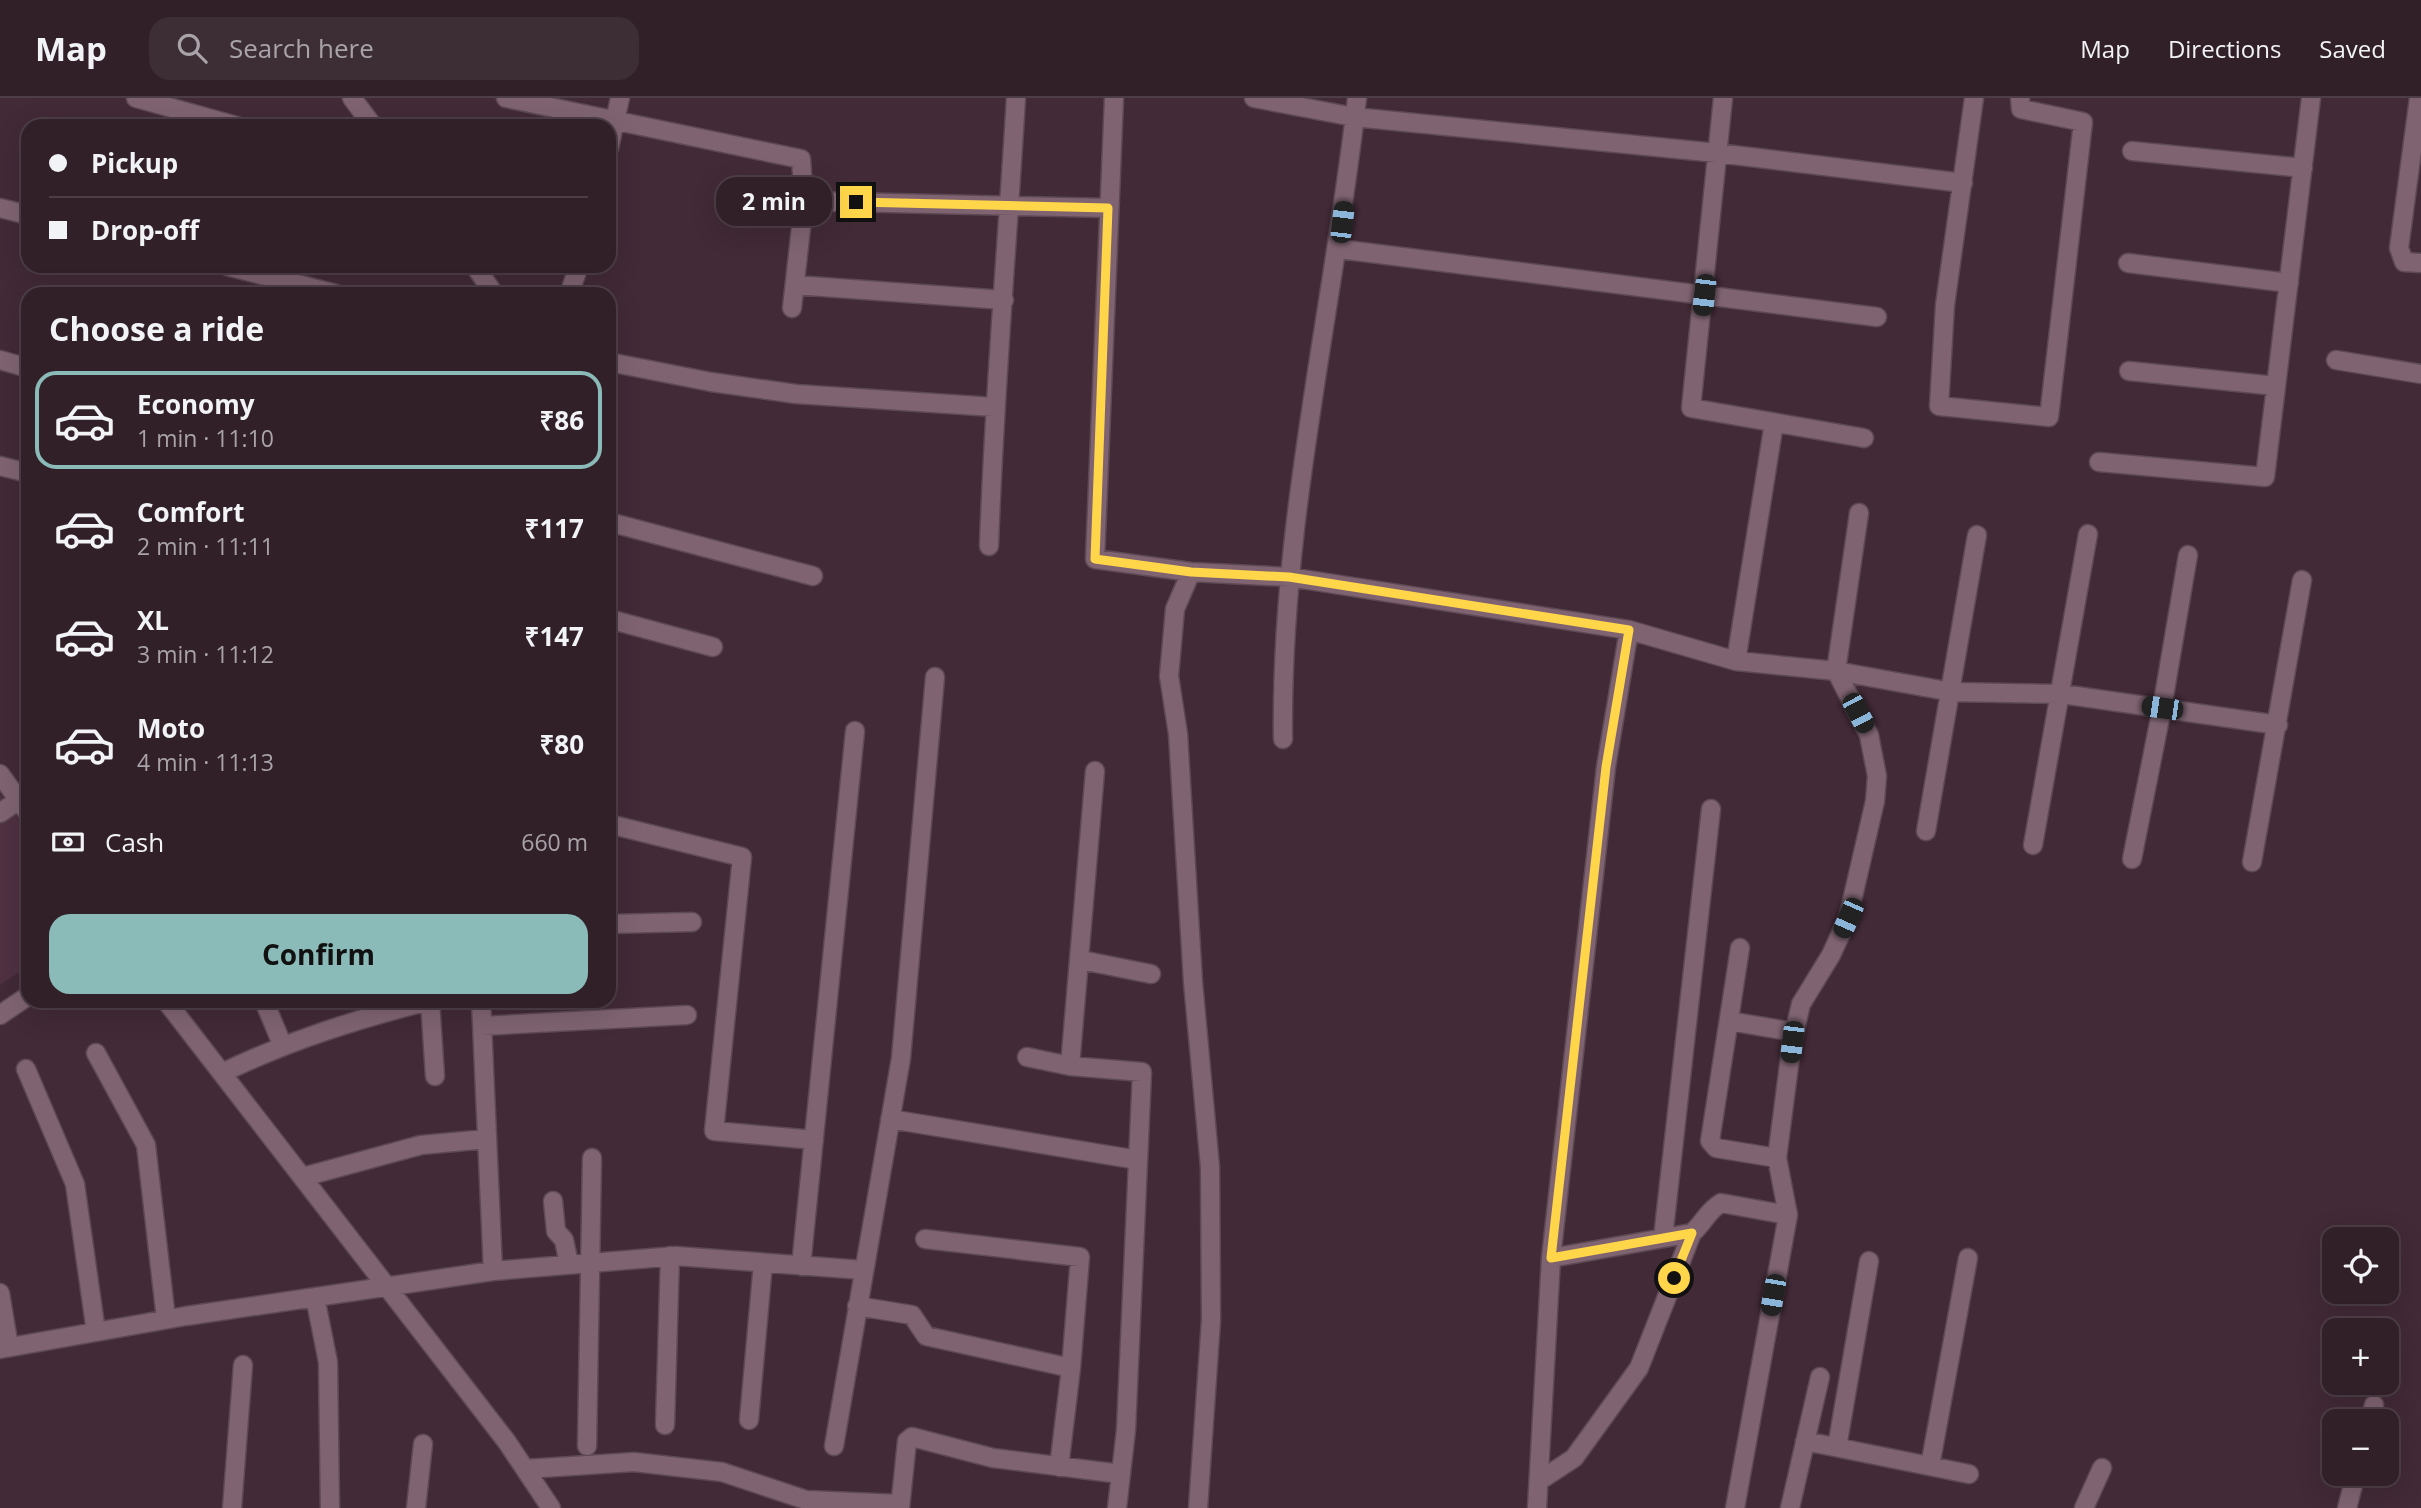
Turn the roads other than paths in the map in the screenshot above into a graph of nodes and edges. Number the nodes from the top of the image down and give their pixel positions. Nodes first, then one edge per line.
1 (136, 98) edge
2 (352, 98) edge
3 (506, 98) edge
4 (620, 98) edge
5 (1016, 98) edge
6 (1114, 98) edge
7 (1254, 98) edge
8 (1357, 98) edge
9 (1723, 98) edge
10 (1974, 98) edge
11 (2020, 98) edge
12 (2311, 98) edge
13 (2419, 98) edge
14 (1354, 117) junction
15 (212, 119) edge
16 (368, 119) edge
17 (610, 119) edge
18 (615, 119) edge
19 (616, 120) edge
20 (2133, 151) dead end
21 (1717, 153) junction
22 (2415, 165) edge
23 (2303, 168) junction
24 (1963, 183) junction
25 (804, 201) junction
26 (1010, 204) junction
27 (0, 208) edge
28 (1108, 208) junction
29 (21, 213) edge
30 (1339, 248) junction
31 (2128, 263) dead end
32 (2421, 263) edge
33 (254, 273) edge
34 (2289, 283) junction
35 (794, 285) junction
36 (309, 287) edge
37 (1704, 295) junction
38 (1004, 300) junction
39 (792, 308) dead end
40 (1877, 317) dead end
41 (0, 360) edge
42 (2336, 360) dead end
43 (616, 363) edge
44 (21, 366) edge
45 (2129, 370) dead end
46 (2421, 374) edge
47 (2277, 386) junction
48 (994, 407) junction
49 (1774, 423) junction
50 (1864, 438) dead end
51 (2099, 462) dead end
52 (0, 466) edge
53 (21, 471) edge
54 (1859, 513) dead end
55 (616, 524) edge
56 (2088, 534) dead end
57 (1978, 535) dead end
58 (989, 546) dead end
59 (2188, 555) dead end
60 (1191, 572) junction
61 (813, 576) dead end
62 (1289, 577) junction
63 (2302, 580) dead end
64 (616, 621) edge
65 (1629, 630) junction
66 (713, 647) dead end
67 (1736, 661) junction
68 (1836, 671) junction
69 (935, 677) dead end
70 (1952, 692) junction
71 (2062, 694) junction
72 (2162, 708) junction
73 (2278, 724) junction
74 (855, 731) dead end
75 (1283, 739) dead end
76 (1095, 771) dead end
77 (0, 774) edge
78 (21, 803) edge
79 (21, 807) edge
80 (1711, 809) dead end
81 (0, 813) edge
82 (616, 826) edge
83 (1926, 831) dead end
84 (2033, 845) dead end
85 (2132, 859) dead end
86 (2252, 862) dead end
87 (692, 922) dead end
88 (616, 924) edge
89 (1740, 947) dead end
90 (1081, 960) junction
91 (1150, 974) dead end
92 (21, 1001) edge
93 (171, 1008) edge
94 (267, 1008) edge
95 (403, 1008) edge
96 (430, 1008) edge
97 (481, 1008) edge
98 (0, 1015) edge
99 (687, 1016) dead end
100 (1729, 1021) junction
101 (482, 1026) junction
102 (1794, 1032) junction
103 (282, 1044) junction
104 (96, 1053) dead end
105 (1027, 1057) dead end
106 (1070, 1066) junction
107 (26, 1069) dead end
108 (222, 1073) junction
109 (435, 1076) dead end
110 (890, 1119) junction
111 (487, 1139) junction
112 (814, 1140) junction
113 (592, 1158) dead end
114 (1777, 1158) junction
115 (1138, 1160) junction
116 (303, 1177) junction
117 (553, 1201) dead end
118 (1788, 1215) junction
119 (1692, 1233) junction
120 (1663, 1238) junction
121 (925, 1239) dead end
122 (670, 1256) junction
123 (1551, 1258) junction
124 (1968, 1258) dead end
125 (1869, 1261) dead end
126 (590, 1263) junction
127 (763, 1263) junction
128 (569, 1264) junction
129 (801, 1266) junction
130 (863, 1270) junction
131 (493, 1271) junction
132 (387, 1287) junction
133 (0, 1293) edge
134 (315, 1297) junction
135 (857, 1306) junction
136 (166, 1319) junction
137 (96, 1332) junction
138 (4, 1348) edge
139 (243, 1365) dead end
140 (1071, 1368) junction
141 (1820, 1377) dead end
142 (749, 1420) dead end
143 (665, 1425) dead end
144 (1805, 1441) junction
145 (423, 1444) dead end
146 (587, 1446) dead end
147 (834, 1446) dead end
148 (1837, 1447) junction
149 (1930, 1466) junction
150 (1059, 1467) junction
151 (2102, 1468) dead end
152 (525, 1469) junction
153 (1121, 1474) junction
154 (1969, 1474) dead end
155 (1539, 1481) junction
156 (2353, 1486) edge
157 (900, 1506) edge
158 (232, 1508) edge
159 (330, 1508) edge
160 (416, 1508) edge
161 (551, 1508) edge
162 (1116, 1508) edge
163 (1198, 1508) edge
164 (1537, 1508) edge
165 (1735, 1508) edge
166 (1790, 1508) edge
167 (2084, 1508) edge
168 (2347, 1508) edge

1 - 15 street
2 - 16 street
3 - 17 street
4 - 18 street
5 - 26 street
6 - 28 street
7 - 14 street
8 - 14 street
9 - 21 street
10 - 24 street
11 - 24 street
12 - 23 street
13 - 22 street
14 - 21 street
14 - 30 street
19 - 25 street
20 - 23 street
21 - 24 street
21 - 37 street
22 - 32 street
23 - 34 street
25 - 26 street
25 - 35 street
26 - 28 street
26 - 38 street
27 - 29 street
28 - 60 street
30 - 37 street
30 - 62 street
31 - 34 street
33 - 36 street
34 - 47 street
35 - 38 street
35 - 39 street
37 - 40 street
37 - 49 street
38 - 48 street
41 - 44 street
42 - 46 street
43 - 48 street
45 - 47 street
47 - 51 street
48 - 58 street
49 - 50 street
49 - 67 street
52 - 53 street
54 - 68 street
55 - 61 street
56 - 71 street
57 - 70 street
59 - 72 street
60 - 62 street
60 - 163 street
62 - 65 street
62 - 75 street
63 - 73 street
64 - 66 street
65 - 67 street
65 - 123 street
67 - 68 street
68 - 70 street
68 - 102 street
69 - 110 street
70 - 71 street
70 - 83 street
71 - 72 street
71 - 84 street
72 - 73 street
72 - 85 street
73 - 86 street
74 - 112 street
76 - 90 street
77 - 78 street
79 - 81 street
80 - 120 street
82 - 112 street
87 - 88 street
89 - 100 street
90 - 91 street
90 - 106 street
92 - 98 street
93 - 108 street
94 - 103 street
95 - 103 street
96 - 109 street
97 - 101 street
99 - 101 street
100 - 102 street
100 - 114 street
101 - 111 street
102 - 114 street
103 - 108 street
104 - 136 street
105 - 106 street
106 - 115 street
107 - 137 street
108 - 116 street
110 - 115 street
110 - 130 street
111 - 116 street
111 - 131 street
112 - 129 street
113 - 126 street
114 - 118 street
115 - 153 street
116 - 132 street
117 - 128 street
118 - 119 street
118 - 165 street
119 - 120 street
119 - 155 street
120 - 123 street
121 - 140 street
122 - 126 street
122 - 127 street
122 - 143 street
123 - 155 street
124 - 149 street
125 - 148 street
126 - 128 street
126 - 146 street
127 - 129 street
127 - 142 street
128 - 131 street
129 - 130 street
130 - 135 street
131 - 132 street
132 - 134 street
132 - 152 street
133 - 138 street
134 - 136 street
134 - 159 street
135 - 140 street
135 - 147 street
136 - 137 street
137 - 138 street
139 - 158 street
140 - 150 street
141 - 144 street
144 - 148 street
144 - 166 street
145 - 160 street
148 - 149 street
149 - 154 street
150 - 153 street
150 - 157 street
151 - 167 street
152 - 157 street
152 - 161 street
153 - 162 street
155 - 164 street
156 - 168 street

